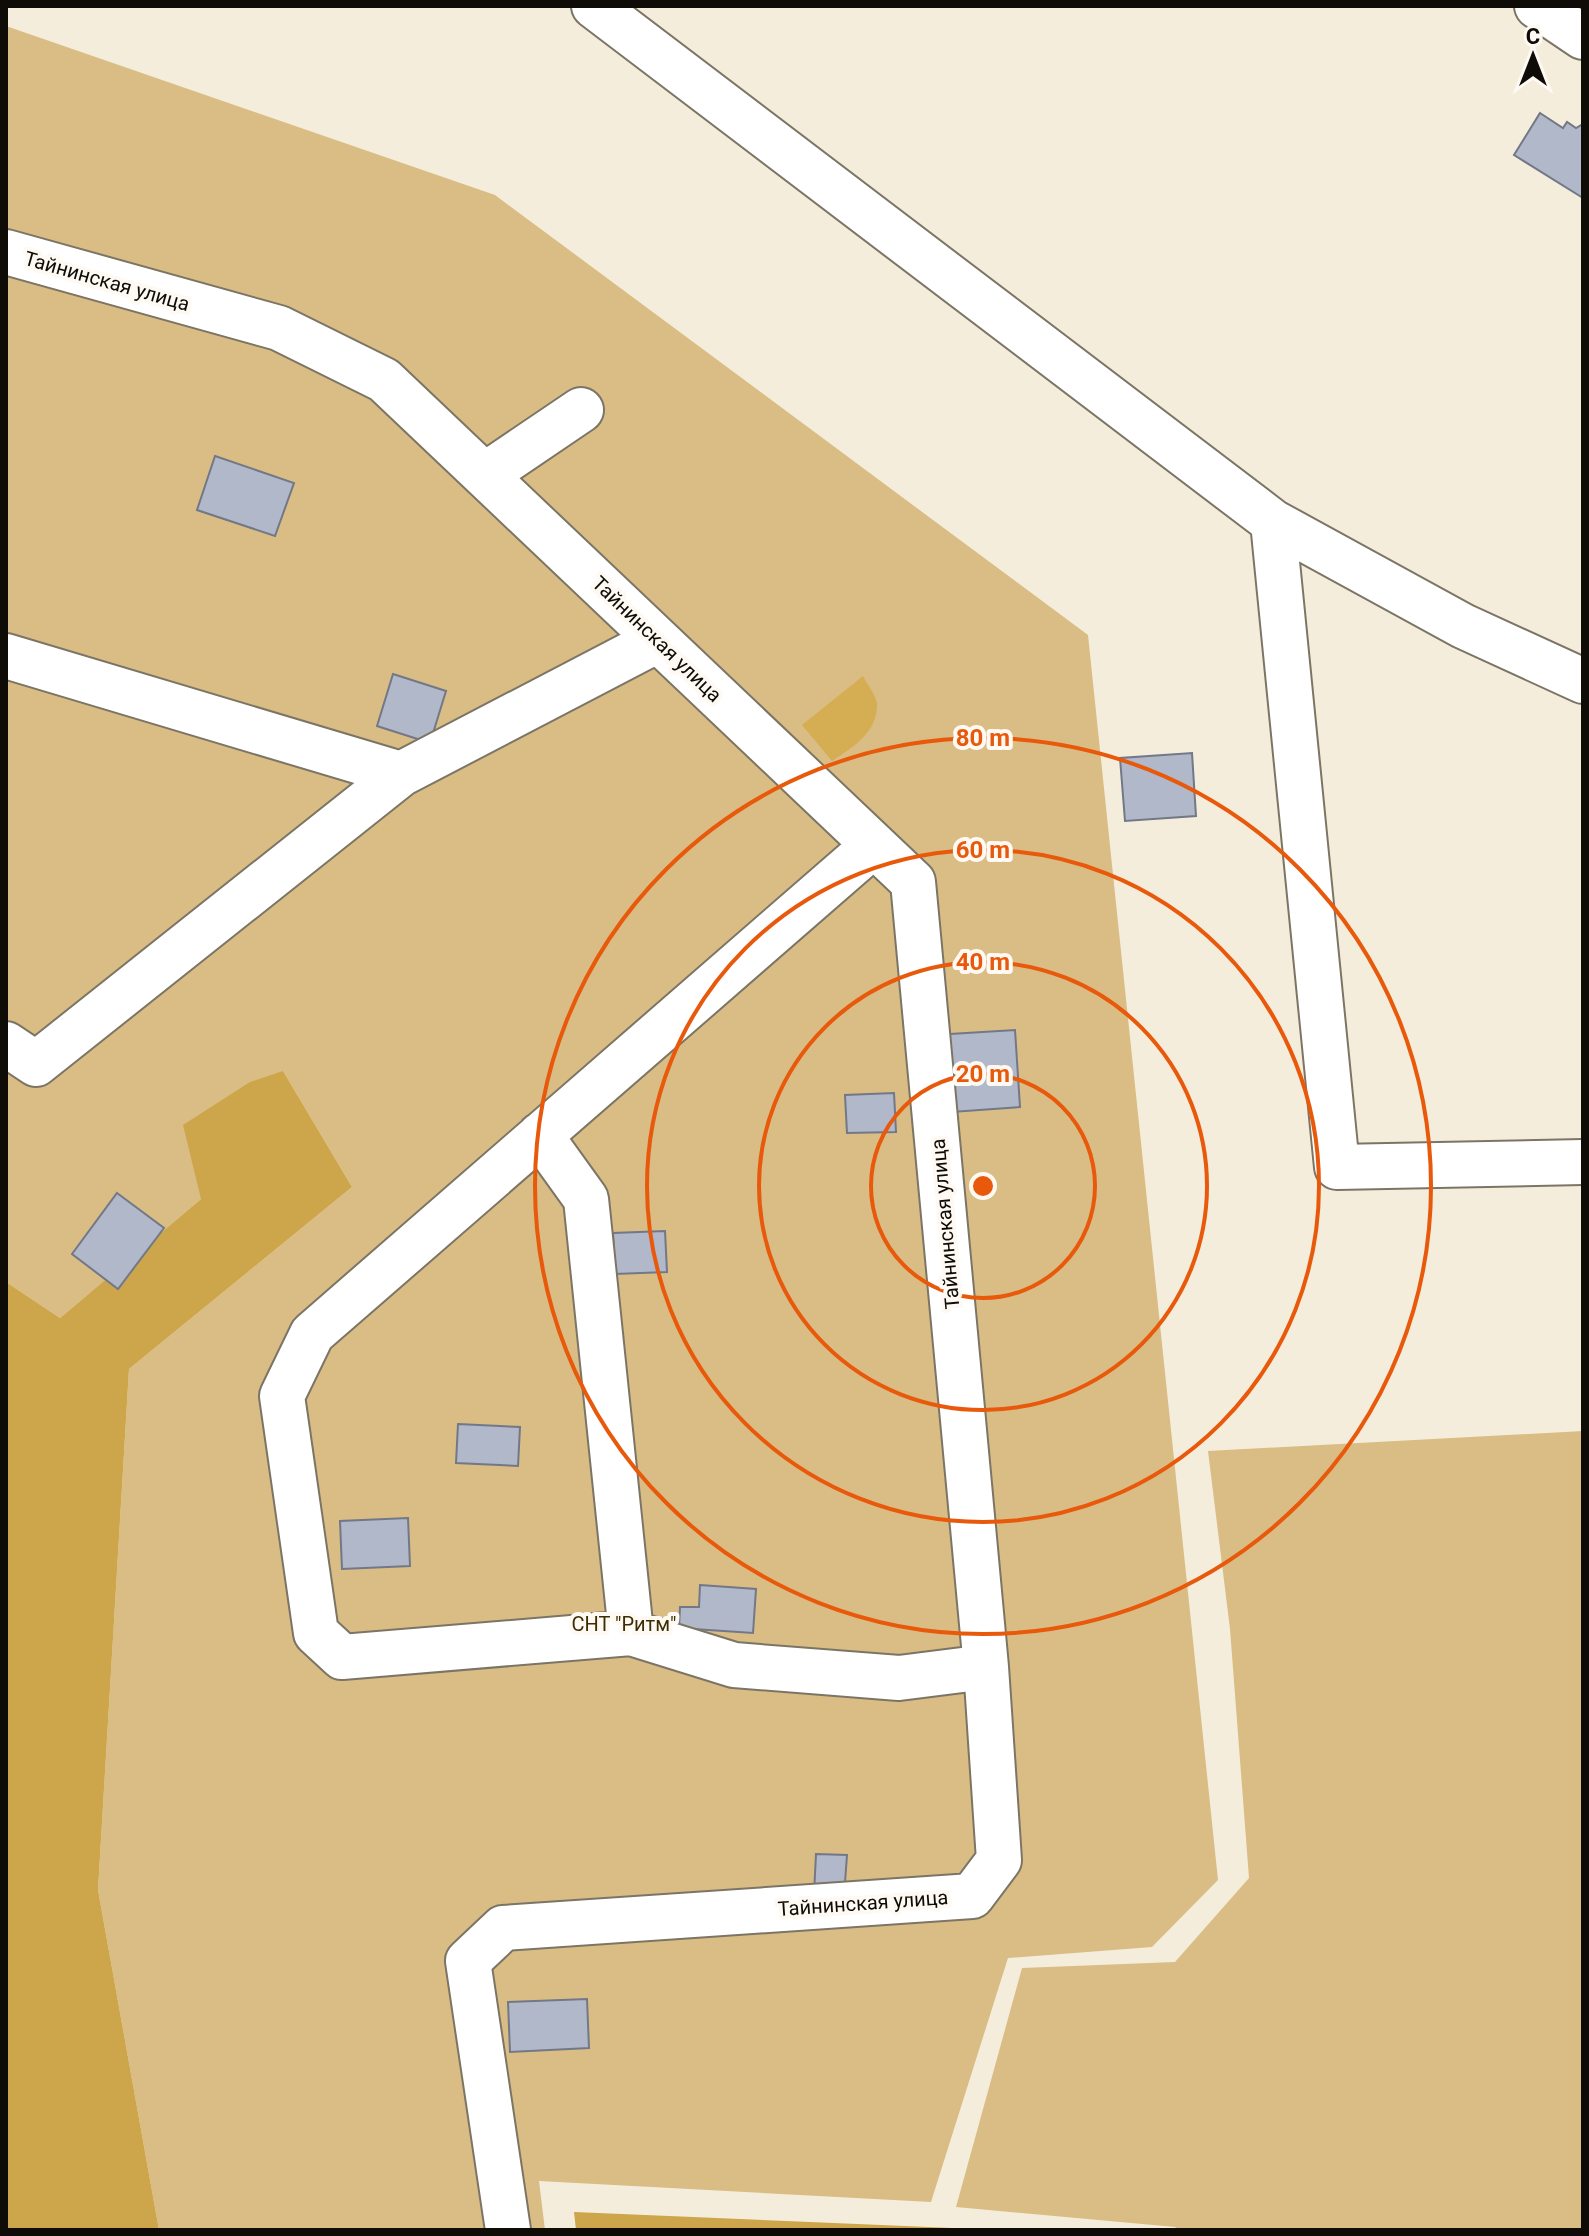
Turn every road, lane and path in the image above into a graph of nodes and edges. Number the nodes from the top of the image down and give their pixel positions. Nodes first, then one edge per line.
1 (594, 6) edge
2 (1537, 6) edge
3 (1583, 37) edge
4 (6, 252) edge
5 (581, 410) dead end
6 (485, 475) junction
7 (1273, 522) junction
8 (658, 640) junction
9 (6, 656) edge
10 (1583, 681) edge
11 (401, 774) junction
12 (874, 845) junction
13 (6, 1044) edge
14 (540, 1135) junction
15 (1583, 1162) edge
16 (631, 1633) junction
17 (986, 1667) junction
18 (508, 2230) edge

1 - 7 street
2 - 3 street
4 - 6 street, Тайнинская улица
5 - 6 street
6 - 8 street, Тайнинская улица
7 - 10 street
7 - 15 street
8 - 11 street
8 - 12 street, Тайнинская улица
9 - 11 street
11 - 13 street
12 - 14 street
12 - 17 street, Тайнинская улица
14 - 16 street
14 - 16 street
16 - 17 street
17 - 18 street, Тайнинская улица

